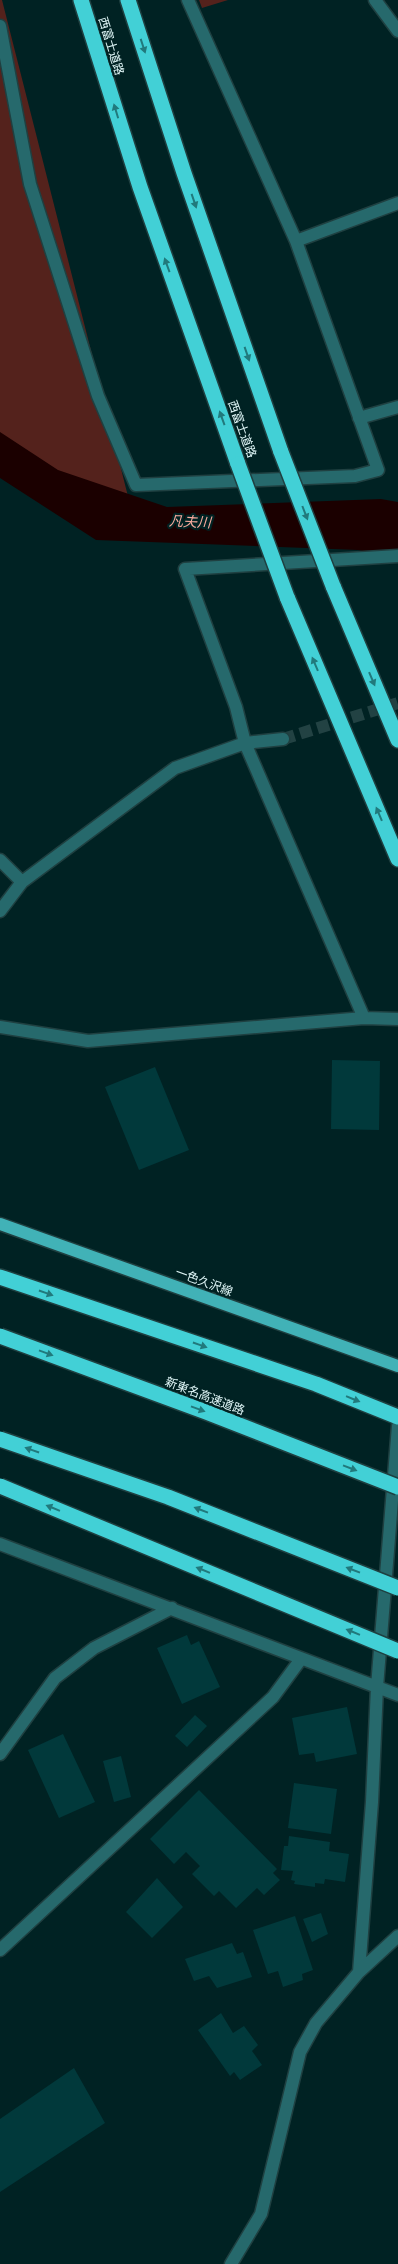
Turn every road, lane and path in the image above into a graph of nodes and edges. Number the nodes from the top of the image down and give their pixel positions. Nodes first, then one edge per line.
1 (81, 0) edge
2 (128, 0) edge
3 (188, 0) edge
4 (375, 0) edge
5 (0, 26) edge
6 (398, 31) edge
7 (398, 203) edge
8 (296, 241) junction
9 (398, 406) edge
10 (359, 418) junction
11 (398, 556) edge
12 (283, 739) tunnel mouth
13 (398, 740) edge
14 (245, 743) junction
15 (398, 859) edge
16 (0, 860) edge
17 (22, 882) junction
18 (0, 911) edge
19 (364, 1018) junction
20 (398, 1020) edge
21 (0, 1027) edge
22 (0, 1224) edge
23 (0, 1277) edge
24 (0, 1336) edge
25 (398, 1366) edge
26 (398, 1417) edge
27 (398, 1426) edge
28 (0, 1439) edge
29 (0, 1486) edge
30 (398, 1487) edge
31 (0, 1544) edge
32 (398, 1588) edge
33 (172, 1608) junction
34 (398, 1651) edge
35 (301, 1659) junction
36 (377, 1686) junction
37 (398, 1695) edge
38 (0, 1754) edge
39 (398, 1936) edge
40 (0, 1950) edge
41 (359, 1972) junction
42 (231, 2264) edge

15 -> 1 highway, 西富士道路, bridge
2 -> 13 highway, bridge
3 - 8 street
4 - 6 street
5 - 10 street
7 - 8 street
8 - 10 street
9 - 10 street
11 - 14 street
12 - 14 street
14 - 17 street
14 - 19 street
16 - 17 street
17 - 18 street
19 - 20 street
19 - 21 street
22 - 25 main road, 一色久沢線
23 -> 26 highway
24 -> 30 highway, 新東名高速道路, bridge
27 - 36 street
32 -> 28 highway, bridge
34 -> 29 highway, bridge
31 - 33 street
33 - 35 street
33 - 38 street
35 - 36 street
35 - 40 street
36 - 37 street
36 - 41 street
39 - 41 street
41 - 42 street

